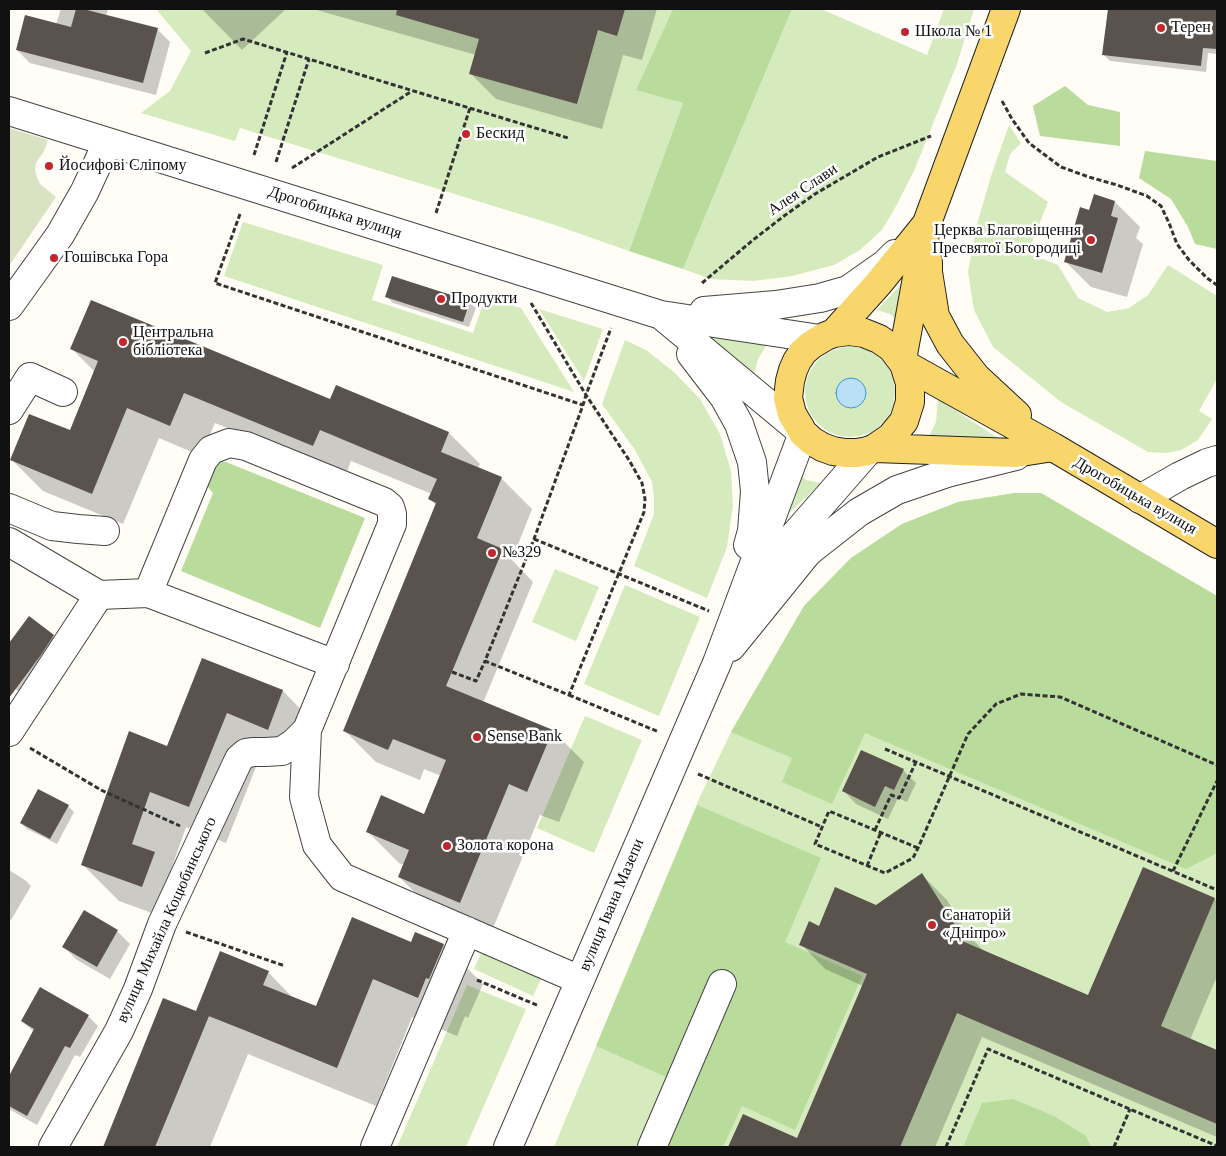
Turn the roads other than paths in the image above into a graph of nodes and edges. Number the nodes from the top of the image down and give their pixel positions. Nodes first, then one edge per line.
1 (1006, 9) edge
2 (9, 111) edge
3 (107, 143) junction
4 (927, 223) junction
5 (9, 306) edge
6 (661, 316) junction
7 (827, 336) junction
8 (903, 362) junction
9 (63, 392) dead end
10 (9, 410) edge
11 (802, 431) junction
12 (1053, 447) junction
13 (872, 449) junction
14 (1217, 460) edge
15 (1140, 499) junction
16 (9, 508) edge
17 (106, 531) dead end
18 (9, 542) edge
19 (1217, 544) edge
20 (148, 593) junction
21 (99, 595) junction
22 (717, 663) junction
23 (335, 664) junction
24 (307, 730) junction
25 (17, 739) edge
26 (467, 931) junction
27 (580, 980) junction
28 (722, 984) dead end
29 (53, 1147) edge
30 (375, 1147) edge
31 (508, 1147) edge
32 (652, 1147) edge

1 - 4 main road
2 - 3 street, Дрогобицька вулиця
3 - 5 street
3 - 6 street, Дрогобицька вулиця
4 - 6 street
4 - 7 main road
4 - 8 main road
4 - 12 main road
6 - 7 street
6 - 11 street
6 - 22 street
7 - 8 main road
7 - 11 main road
8 - 12 main road
8 - 13 main road
9 - 10 street
11 - 13 main road
11 - 22 street
12 - 13 main road
12 - 15 main road, Дрогобицька вулиця
12 - 22 street
13 - 22 street
14 - 15 street
15 - 19 main road, Дрогобицька вулиця
16 - 17 street
18 - 21 street
20 - 21 street
20 - 23 street
20 - 23 street
21 - 25 street
22 - 27 street, вулиця Івана Мазепи
23 - 24 street
24 - 26 street
24 - 29 street, вулиця Михайла Коцюбинського
26 - 27 street
26 - 30 street
27 - 31 street, вулиця Івана Мазепи
28 - 32 street

